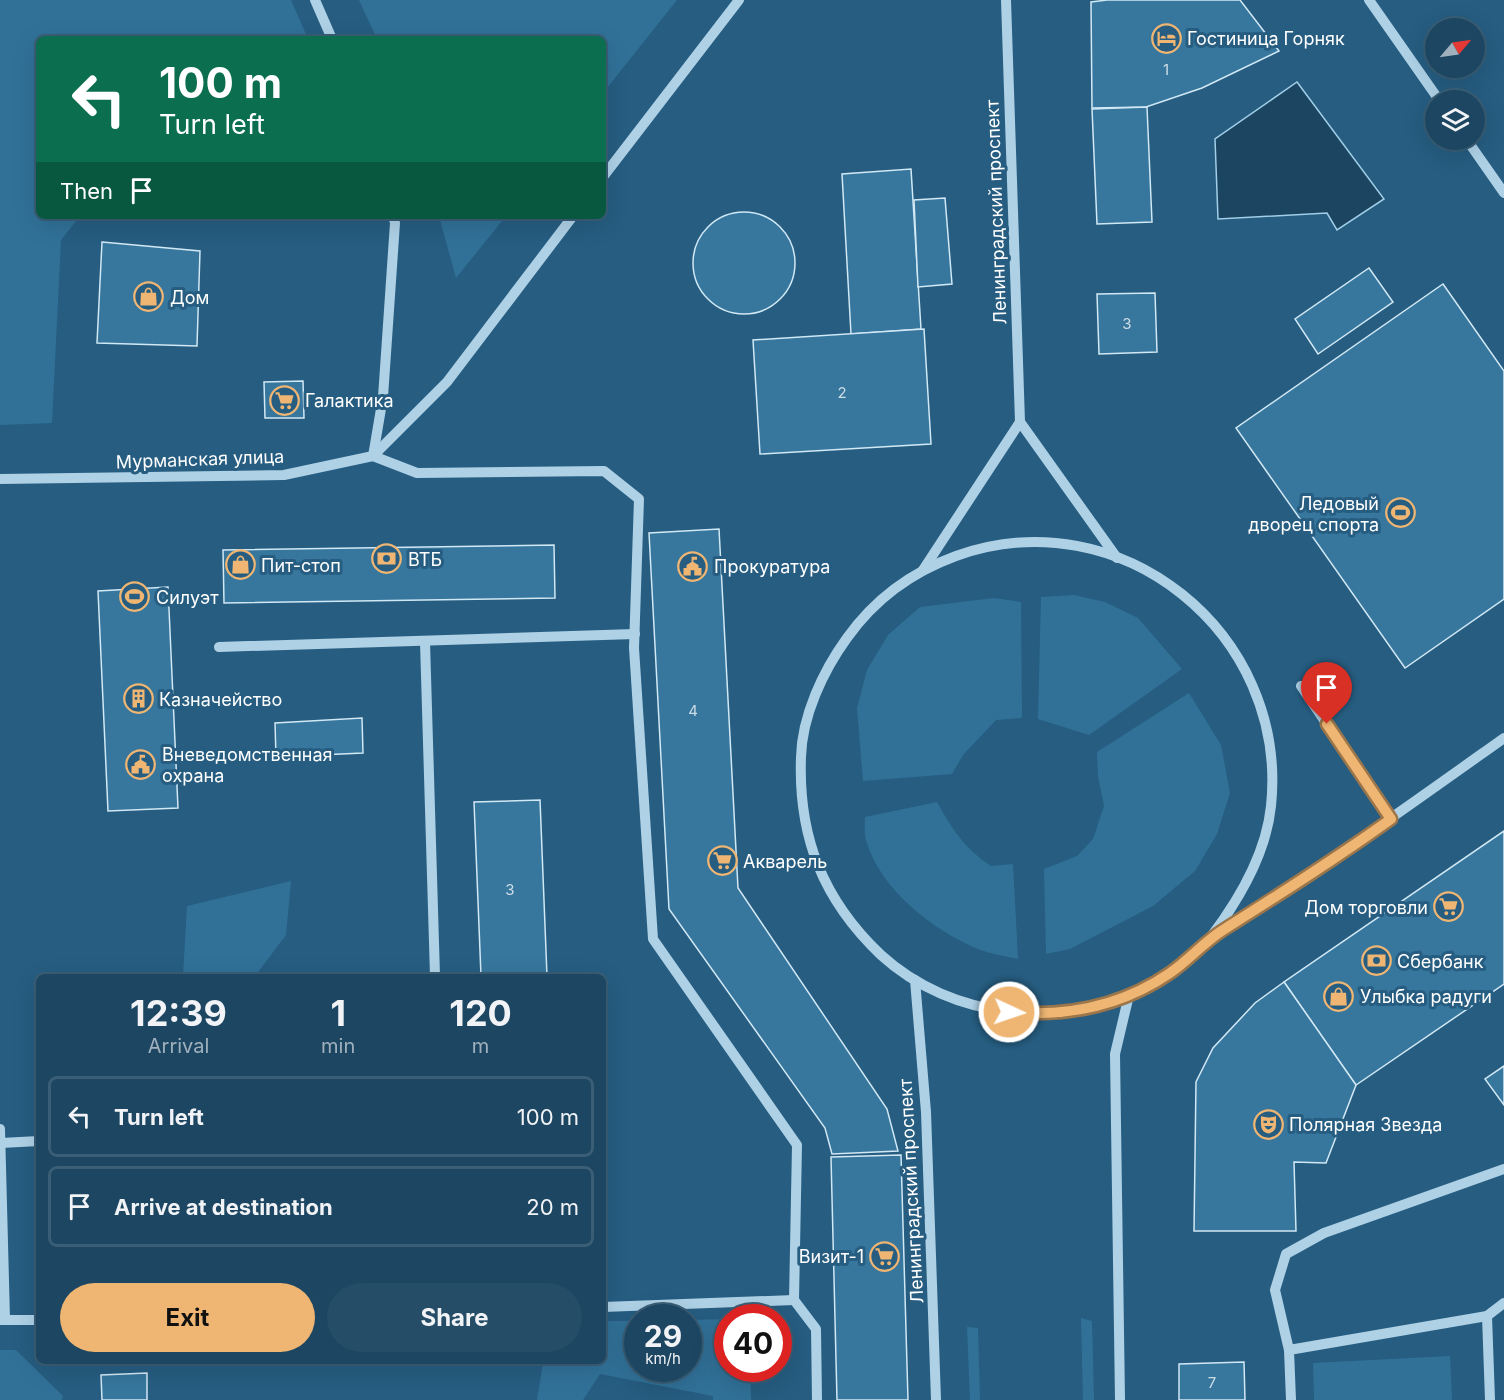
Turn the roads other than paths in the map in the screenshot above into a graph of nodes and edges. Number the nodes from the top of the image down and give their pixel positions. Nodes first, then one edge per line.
1 (315, 0) edge
2 (739, 0) edge
3 (1006, 0) edge
4 (1369, 0) edge
5 (331, 36) edge
6 (1432, 90) edge
7 (1474, 150) edge
8 (606, 173) edge
9 (1504, 193) edge
10 (394, 219) edge
11 (571, 219) edge
12 (1020, 422) junction
13 (373, 456) junction
14 (0, 479) edge
15 (1117, 558) junction
16 (922, 570) junction
17 (635, 634) junction
18 (424, 642) junction
19 (219, 647) dead end
20 (1301, 686) dead end
21 (1504, 738) edge
22 (1391, 819) junction
23 (1210, 938) junction
24 (435, 974) edge
25 (915, 980) junction
26 (1130, 995) junction
27 (0, 1129) edge
28 (36, 1141) edge
29 (1, 1143) edge
30 (1504, 1169) edge
31 (794, 1300) junction
32 (1504, 1303) edge
33 (606, 1306) edge
34 (1486, 1316) junction
35 (3, 1320) edge
36 (36, 1320) edge
37 (1289, 1350) junction
38 (817, 1400) edge
39 (936, 1400) edge
40 (1120, 1400) edge
41 (1291, 1400) edge
42 (1490, 1400) edge

1 - 5 street
2 - 8 street
3 - 12 street, Ленинградский проспект
4 - 6 street
7 - 9 street
10 - 13 street
11 - 13 street
12 - 15 street
12 - 16 street
13 - 14 street, Мурманская улица
13 - 17 street
15 - 16 street
15 - 23 street
16 - 25 street
17 - 18 street
17 - 31 street
18 - 19 street
18 - 24 street
20 - 22 street
21 - 22 street
22 - 23 street
23 - 26 street
25 - 26 street
25 - 39 street, Ленинградский проспект
26 - 40 street
27 - 29 street
28 - 29 street
29 - 35 street
30 - 37 street
31 - 33 street
31 - 38 street
32 - 34 street
34 - 37 street
34 - 42 street
35 - 36 street
37 - 41 street

